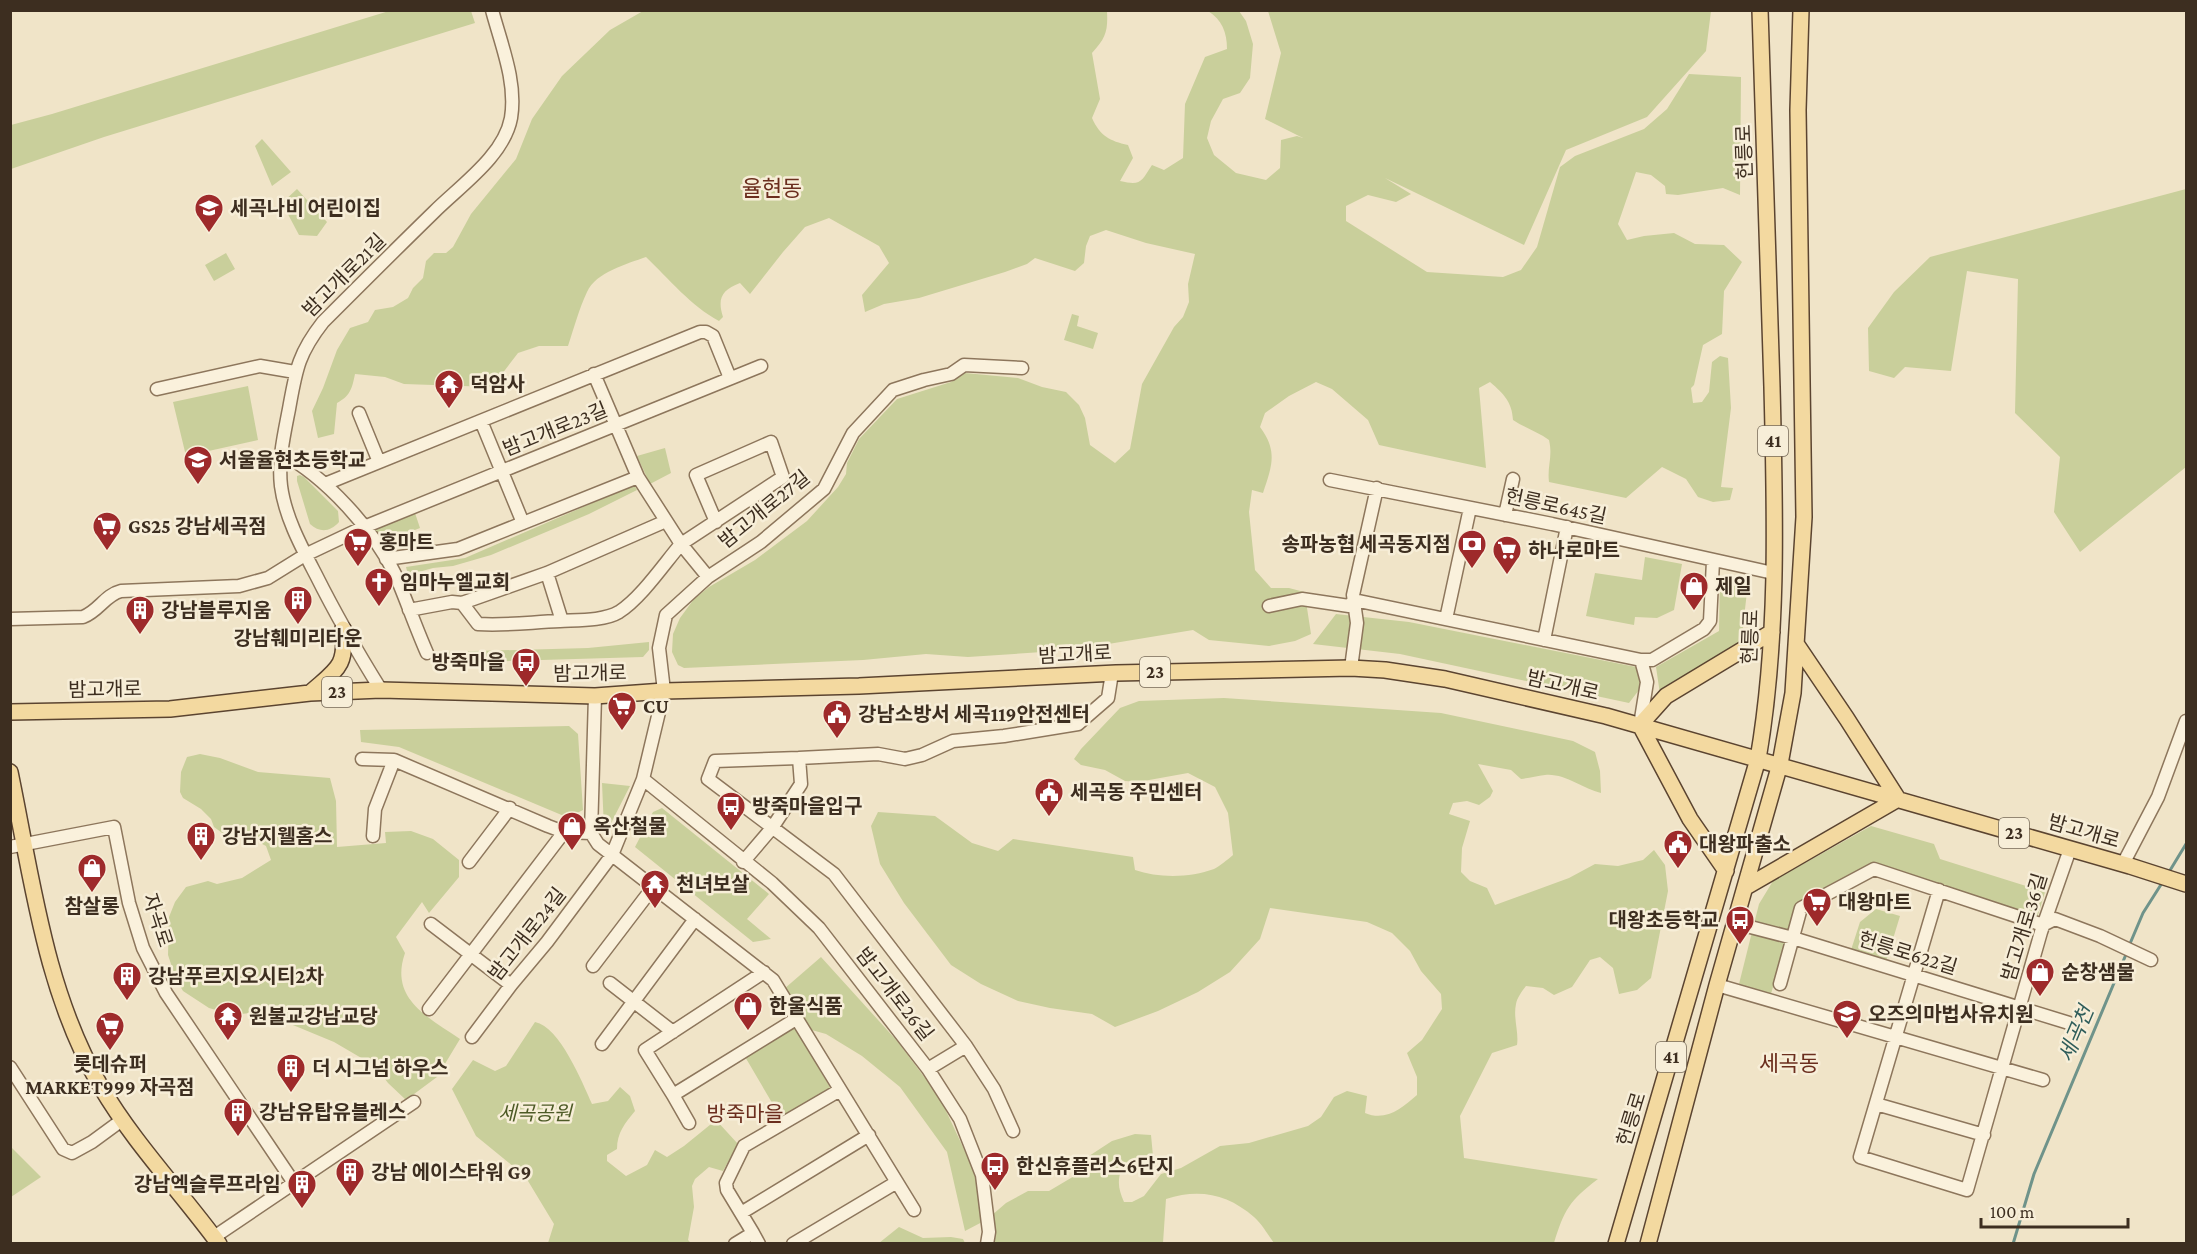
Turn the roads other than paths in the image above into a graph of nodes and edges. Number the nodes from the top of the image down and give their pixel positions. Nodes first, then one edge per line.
1 (492, 10) edge
2 (1760, 10) edge
3 (1769, 10) edge
4 (1791, 10) edge
5 (1801, 10) edge
6 (1798, 110) junction
7 (1764, 123) junction
8 (761, 366) dead end
9 (1022, 368) dead end
10 (296, 372) junction
11 (594, 374) junction
12 (730, 378) junction
13 (157, 389) dead end
14 (359, 413) dead end
15 (480, 421) junction
16 (616, 424) junction
17 (281, 453) junction
18 (379, 462) junction
19 (502, 471) junction
20 (638, 477) junction
21 (1513, 479) dead end
22 (1330, 480) dead end
23 (325, 484) junction
24 (1377, 488) junction
25 (1470, 508) junction
26 (1505, 515) junction
27 (666, 521) junction
28 (716, 522) junction
29 (523, 523) junction
30 (364, 527) junction
31 (1567, 527) junction
32 (681, 544) junction
33 (305, 555) junction
34 (386, 559) junction
35 (1713, 561) junction
36 (546, 573) junction
37 (1773, 573) junction
38 (708, 577) junction
39 (1353, 600) junction
40 (462, 603) junction
41 (1269, 606) dead end
42 (409, 610) junction
43 (10, 619) edge
44 (1446, 619) junction
45 (562, 621) junction
46 (343, 629) junction
47 (1772, 632) junction
48 (1544, 640) junction
49 (1797, 645) junction
50 (427, 653) dead end
51 (1641, 660) junction
52 (1351, 668) junction
53 (1112, 673) junction
54 (381, 690) junction
55 (664, 691) junction
56 (310, 693) junction
57 (595, 696) junction
58 (10, 712) edge
59 (2187, 721) edge
60 (1640, 725) junction
61 (799, 758) junction
62 (362, 759) dead end
63 (1758, 759) junction
64 (394, 760) junction
65 (1780, 764) junction
66 (10, 772) edge
67 (643, 780) junction
68 (1898, 800) junction
69 (510, 808) junction
70 (772, 828) junction
71 (564, 832) junction
72 (591, 833) junction
73 (373, 836) dead end
74 (18, 845) edge
75 (2070, 849) junction
76 (612, 855) junction
77 (469, 862) dead end
78 (743, 862) junction
79 (2126, 865) junction
80 (1726, 871) junction
81 (2187, 884) edge
82 (654, 886) junction
83 (1746, 887) junction
84 (1939, 890) junction
85 (695, 920) junction
86 (1735, 923) junction
87 (431, 924) dead end
88 (2043, 925) junction
89 (1793, 938) junction
90 (471, 953) junction
91 (2151, 960) dead end
92 (593, 966) dead end
93 (764, 972) junction
94 (1915, 975) junction
95 (610, 983) dead end
96 (1717, 984) junction
97 (1780, 984) dead end
98 (511, 985) junction
99 (633, 1000) junction
100 (2020, 1008) junction
101 (429, 1009) dead end
102 (796, 1018) junction
103 (2069, 1023) dead end
104 (673, 1032) junction
105 (1896, 1036) junction
106 (472, 1037) dead end
107 (602, 1044) dead end
108 (966, 1046) junction
109 (10, 1067) edge
110 (2003, 1068) junction
111 (928, 1069) junction
112 (2043, 1080) dead end
113 (840, 1090) junction
114 (673, 1095) junction
115 (414, 1102) dead end
116 (1875, 1104) junction
117 (122, 1119) junction
118 (689, 1123) dead end
119 (1013, 1131) dead end
120 (869, 1135) junction
121 (1984, 1136) junction
122 (897, 1182) junction
123 (294, 1183) junction
124 (914, 1210) dead end
125 (741, 1214) junction
126 (756, 1238) edge
127 (217, 1241) edge
128 (735, 1244) edge
129 (793, 1244) edge
130 (987, 1244) edge
131 (1616, 1244) edge
132 (1648, 1244) edge

1 - 10 street, 밤고개로21길
2 - 7 main road, 헌릉로 / 41
3 - 7 main road
4 - 6 main road
5 - 6 main road, 41
6 - 49 main road, 41
7 - 37 main road, 헌릉로 / 41
8 - 12 street, 밤고개로23길
9 - 38 street, 밤고개로27길
10 - 13 street
10 - 17 street, 밤고개로21길
11 - 12 street, 밤고개로23길
11 - 15 street, 밤고개로23길
11 - 16 street
12 - 16 street, 밤고개로23길
14 - 18 street
15 - 18 street, 밤고개로23길
15 - 19 street
16 - 19 street, 밤고개로23길
16 - 20 street
17 - 23 street
17 - 33 street, 밤고개로21길
18 - 23 street, 밤고개로23길
19 - 29 street
19 - 30 street, 밤고개로23길
20 - 27 street
20 - 29 street
21 - 26 street
22 - 24 street, 헌릉로645길
23 - 30 street
24 - 25 street, 헌릉로645길
24 - 39 street
25 - 26 street, 헌릉로645길
25 - 44 street
26 - 31 street, 헌릉로645길
27 - 32 street
27 - 36 street
28 - 28 street, 밤고개로27길
28 - 32 street, 밤고개로27길
29 - 34 street
30 - 33 street, 밤고개로23길
30 - 34 street
31 - 35 street, 헌릉로645길
31 - 48 street
32 - 38 street
32 - 45 street, 밤고개로27길
33 - 43 street, 밤고개로23길
33 - 46 street, 밤고개로21길
34 - 42 street
35 - 37 street, 헌릉로645길
35 - 51 street
36 - 40 street
36 - 45 street
37 - 47 main road, 헌릉로 / 41
38 - 55 street, 밤고개로27길
39 - 41 street
39 - 44 street
39 - 52 street
40 - 42 street
40 - 45 street, 밤고개로27길
42 - 50 street
44 - 48 street
46 - 54 street, 밤고개로21길
46 - 56 main road
47 - 60 main road
47 - 63 main road, 헌릉로 / 41
48 - 51 street
49 - 65 main road, 41
49 - 68 main road
51 - 60 street
52 - 53 main road, 밤고개로 / 23
52 - 60 main road, 밤고개로 / 23
53 - 55 main road, 밤고개로 / 23
53 - 61 street
54 - 56 main road, 밤고개로 / 23
54 - 57 main road, 밤고개로 / 23
55 - 57 main road, 밤고개로 / 23
55 - 67 street
56 - 58 main road, 밤고개로 / 23
57 - 72 street
59 - 79 street
60 - 63 main road, 밤고개로 / 23
60 - 80 main road
61 - 70 street
61 - 70 street, 밤고개로26길
62 - 64 street
63 - 65 main road, 밤고개로 / 23
63 - 80 main road, 헌릉로 / 41
64 - 69 street
64 - 73 street
65 - 68 main road, 밤고개로 / 23
65 - 83 main road, 41
66 - 74 main road
67 - 76 street, 밤고개로24길
67 - 78 street, 밤고개로26길
68 - 75 main road, 밤고개로 / 23
68 - 83 main road
69 - 71 street
69 - 77 street
70 - 78 street
70 - 108 street, 밤고개로26길
71 - 72 street
71 - 90 street, 밤고개로24길
72 - 76 street
74 - 117 main road
74 - 123 street, 자곡로
75 - 79 main road, 밤고개로 / 23
75 - 88 street, 밤고개로36길
76 - 82 street
76 - 98 street, 밤고개로24길
78 - 111 street, 밤고개로26길
79 - 81 main road, 밤고개로 / 23
80 - 131 main road, 헌릉로 / 41
82 - 85 street
82 - 92 street
83 - 86 main road, 41
84 - 88 street
84 - 89 street
84 - 94 street
85 - 93 street
85 - 99 street
86 - 89 street, 헌릉로622길
86 - 96 main road, 41
87 - 90 street, 밤고개로24길
88 - 91 street
88 - 100 street, 밤고개로36길
89 - 94 street, 헌릉로622길
89 - 97 street
90 - 98 street
90 - 101 street, 밤고개로24길
93 - 102 street
93 - 104 street
94 - 100 street, 헌릉로622길
94 - 105 street
95 - 99 street
96 - 105 street
96 - 132 main road, 41
98 - 106 street, 밤고개로24길
99 - 104 street
99 - 107 street
100 - 103 street, 헌릉로622길
100 - 110 street, 밤고개로36길
102 - 113 street
102 - 114 street
104 - 114 street
105 - 110 street
105 - 116 street
108 - 111 street
108 - 119 street, 밤고개로26길
109 - 117 street
110 - 112 street
110 - 121 street, 밤고개로36길
111 - 130 street, 밤고개로26길
113 - 120 street
113 - 125 street
114 - 118 street
115 - 123 street
116 - 121 street
116 - 121 street, 밤고개로36길
117 - 127 main road
120 - 122 street
120 - 125 street
122 - 124 street
122 - 129 street
123 - 127 street
125 - 126 street
126 - 128 street

